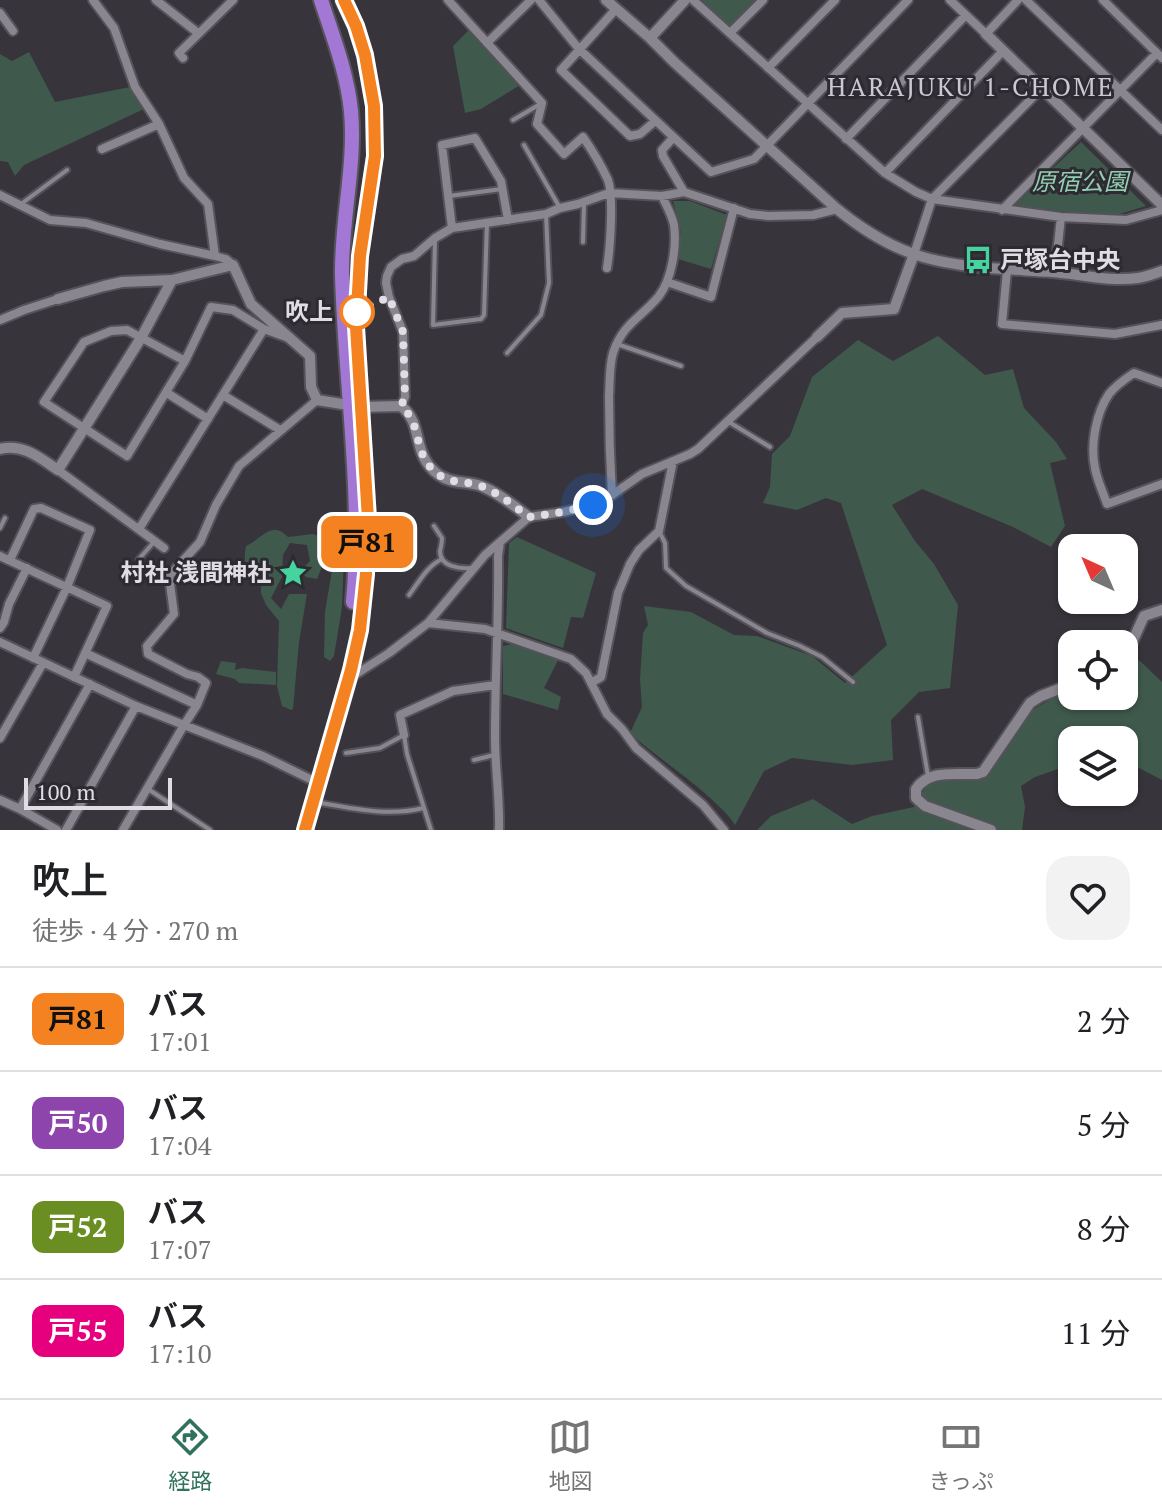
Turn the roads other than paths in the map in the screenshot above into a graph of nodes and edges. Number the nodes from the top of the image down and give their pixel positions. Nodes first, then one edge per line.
1 (93, 0) edge
2 (156, 0) edge
3 (321, 0) edge
4 (343, 0) edge
5 (448, 0) edge
6 (531, 0) edge
7 (539, 0) edge
8 (606, 0) edge
9 (685, 0) edge
10 (693, 0) edge
11 (763, 0) edge
12 (835, 0) edge
13 (908, 0) edge
14 (950, 0) edge
15 (1018, 0) edge
16 (1026, 0) edge
17 (1103, 0) edge
18 (229, 1) edge
19 (616, 9) junction
20 (0, 13) edge
21 (966, 15) junction
22 (13, 31) dead end
23 (198, 33) junction
24 (730, 33) junction
25 (986, 34) junction
26 (650, 38) junction
27 (487, 43) junction
28 (579, 49) junction
29 (1003, 51) junction
30 (1159, 56) edge
31 (183, 58) dead end
32 (768, 68) junction
33 (1042, 88) junction
34 (1120, 90) junction
35 (542, 103) junction
36 (807, 104) junction
37 (513, 120) dead end
38 (655, 121) junction
39 (159, 124) junction
40 (1083, 128) junction
41 (1162, 130) edge
42 (673, 138) junction
43 (846, 139) junction
44 (524, 145) dead end
45 (767, 146) junction
46 (102, 149) dead end
47 (67, 170) dead end
48 (885, 173) junction
49 (49, 174) dead end
50 (53, 180) junction
51 (503, 189) junction
52 (684, 192) junction
53 (609, 193) junction
54 (0, 195) edge
55 (449, 196) junction
56 (662, 196) junction
57 (932, 199) junction
58 (584, 202) junction
59 (21, 204) junction
60 (1162, 207) edge
61 (560, 208) junction
62 (734, 208) junction
63 (837, 209) junction
64 (1002, 210) junction
65 (546, 214) junction
66 (1061, 217) junction
67 (508, 220) junction
68 (487, 223) junction
69 (452, 228) junction
70 (433, 240) junction
71 (583, 242) dead end
72 (914, 254) junction
73 (215, 256) junction
74 (233, 265) junction
75 (607, 268) dead end
76 (1007, 270) junction
77 (1162, 271) edge
78 (1055, 272) junction
79 (172, 280) junction
80 (667, 282) junction
81 (58, 299) joint
82 (0, 320) edge
83 (1162, 325) edge
84 (264, 329) junction
85 (817, 337) joint
86 (141, 338) junction
87 (289, 338) junction
88 (617, 344) junction
89 (507, 353) dead end
90 (185, 361) junction
91 (681, 366) dead end
92 (1162, 383) edge
93 (167, 393) junction
94 (223, 395) junction
95 (317, 400) junction
96 (355, 406) junction
97 (401, 406) junction
98 (208, 419) junction
99 (727, 421) junction
100 (84, 428) junction
101 (280, 430) junction
102 (770, 447) dead end
103 (0, 449) edge
104 (673, 461) junction
105 (58, 470) junction
106 (1162, 484) edge
107 (612, 495) junction
108 (529, 517) junction
109 (5, 518) dead end
110 (434, 526) dead end
111 (0, 528) edge
112 (139, 529) junction
113 (659, 531) junction
114 (155, 541) junction
115 (500, 542) junction
116 (164, 548) dead end
117 (0, 556) edge
118 (139, 559) dead end
119 (443, 559) junction
120 (10, 560) junction
121 (27, 568) junction
122 (475, 568) junction
123 (67, 587) junction
124 (409, 595) dead end
125 (1162, 610) edge
126 (428, 623) junction
127 (0, 628) edge
128 (1138, 630) edge
129 (497, 633) junction
130 (0, 642) edge
131 (85, 653) junction
132 (33, 658) junction
133 (43, 663) junction
134 (74, 677) junction
135 (349, 678) junction
136 (853, 682) dead end
137 (591, 683) junction
138 (90, 684) junction
139 (495, 685) junction
140 (1058, 689) edge
141 (197, 705) junction
142 (136, 706) junction
143 (918, 717) dead end
144 (184, 725) junction
145 (404, 735) junction
146 (0, 738) edge
147 (346, 753) dead end
148 (496, 754) junction
149 (474, 760) dead end
150 (928, 778) junction
151 (314, 780) junction
152 (148, 789) junction
153 (1, 801) edge
154 (313, 801) junction
155 (423, 808) junction
156 (20, 809) junction
157 (57, 830) edge
158 (66, 830) edge
159 (123, 830) edge
160 (210, 830) edge
161 (295, 830) edge
162 (305, 830) edge
163 (431, 830) edge
164 (499, 830) edge
165 (724, 830) edge
166 (991, 830) edge

1 - 39 street
2 - 23 street
3 - 96 highway
4 - 96 highway
5 - 27 street
6 - 27 street
7 - 28 street
8 - 19 street
9 - 26 street
10 - 24 street
11 - 24 street
12 - 32 street
13 - 36 street
14 - 21 street
15 - 25 street
16 - 34 street
17 - 30 street
18 - 23 street
19 - 26 street
19 - 28 street
20 - 22 street
21 - 25 street
21 - 43 street
23 - 31 street
24 - 32 street
25 - 29 street
26 - 45 street
27 - 35 street
28 - 38 street
28 - 38 street
29 - 33 street
29 - 48 street
30 - 34 street
32 - 36 street
33 - 40 street
33 - 57 street
34 - 40 street
34 - 41 street
35 - 37 lane
35 - 53 street
36 - 43 street
36 - 45 street
38 - 42 street
39 - 46 street
39 - 73 street
40 - 60 street
40 - 64 street
42 - 45 street
42 - 52 street
43 - 48 street
44 - 61 lane
45 - 63 street
47 - 50 lane
48 - 57 street
49 - 50 lane
50 - 59 lane
51 - 55 lane
51 - 55 street
51 - 67 street
52 - 56 street
52 - 62 street
53 - 56 street
53 - 58 street
53 - 75 street
54 - 59 street
55 - 69 street
56 - 80 street
57 - 64 street
57 - 72 street
58 - 61 street
58 - 71 lane
59 - 73 street
60 - 66 street
61 - 65 street
62 - 63 street
62 - 80 street
63 - 72 street
64 - 66 street
65 - 67 street
65 - 89 lane
66 - 78 street
67 - 68 street
68 - 69 street
68 - 70 lane
69 - 70 street
70 - 97 street
72 - 76 street
72 - 85 street
73 - 74 street
74 - 79 street
74 - 87 street
76 - 78 street
76 - 83 street
77 - 78 street
79 - 81 street
79 - 86 street
80 - 88 street
81 - 82 street
84 - 87 street
84 - 90 street
84 - 94 street
85 - 99 street
86 - 90 street
86 - 100 street
86 - 100 street
87 - 95 street
88 - 91 lane
88 - 107 street
90 - 93 street
92 - 106 street
93 - 98 street
93 - 100 street
94 - 98 street
94 - 101 street
95 - 96 street
95 - 101 street
96 - 97 street
96 - 135 highway
96 - 151 highway
97 - 108 street
98 - 112 street
99 - 102 lane
99 - 104 street
100 - 105 street
101 - 141 street
103 - 105 street
104 - 107 street
104 - 113 street
105 - 112 street
107 - 108 street
108 - 115 street
109 - 111 lane
110 - 119 lane
112 - 114 street
113 - 136 lane
113 - 137 street
114 - 116 street
114 - 118 lane
115 - 122 street
115 - 129 street
117 - 120 street
119 - 122 lane
119 - 124 lane
120 - 121 street
120 - 123 street
121 - 123 street
121 - 127 street
122 - 126 street
123 - 131 street
123 - 132 street
125 - 128 street
126 - 129 street
126 - 135 street
129 - 137 street
129 - 139 street
130 - 132 street
131 - 134 street
131 - 141 street
132 - 133 street
133 - 134 street
133 - 146 street
134 - 138 street
135 - 151 highway
137 - 165 street
138 - 142 street
138 - 156 street
139 - 145 street
139 - 148 street
140 - 150 street
141 - 144 street
142 - 144 street
142 - 158 street
143 - 150 lane
144 - 151 street
144 - 152 street
145 - 147 lane
145 - 155 lane
148 - 149 lane
148 - 164 street
150 - 166 street
151 - 154 highway
151 - 161 highway
152 - 159 street
152 - 160 lane
153 - 156 street
154 - 155 lane
154 - 162 highway
155 - 163 lane
156 - 157 street

